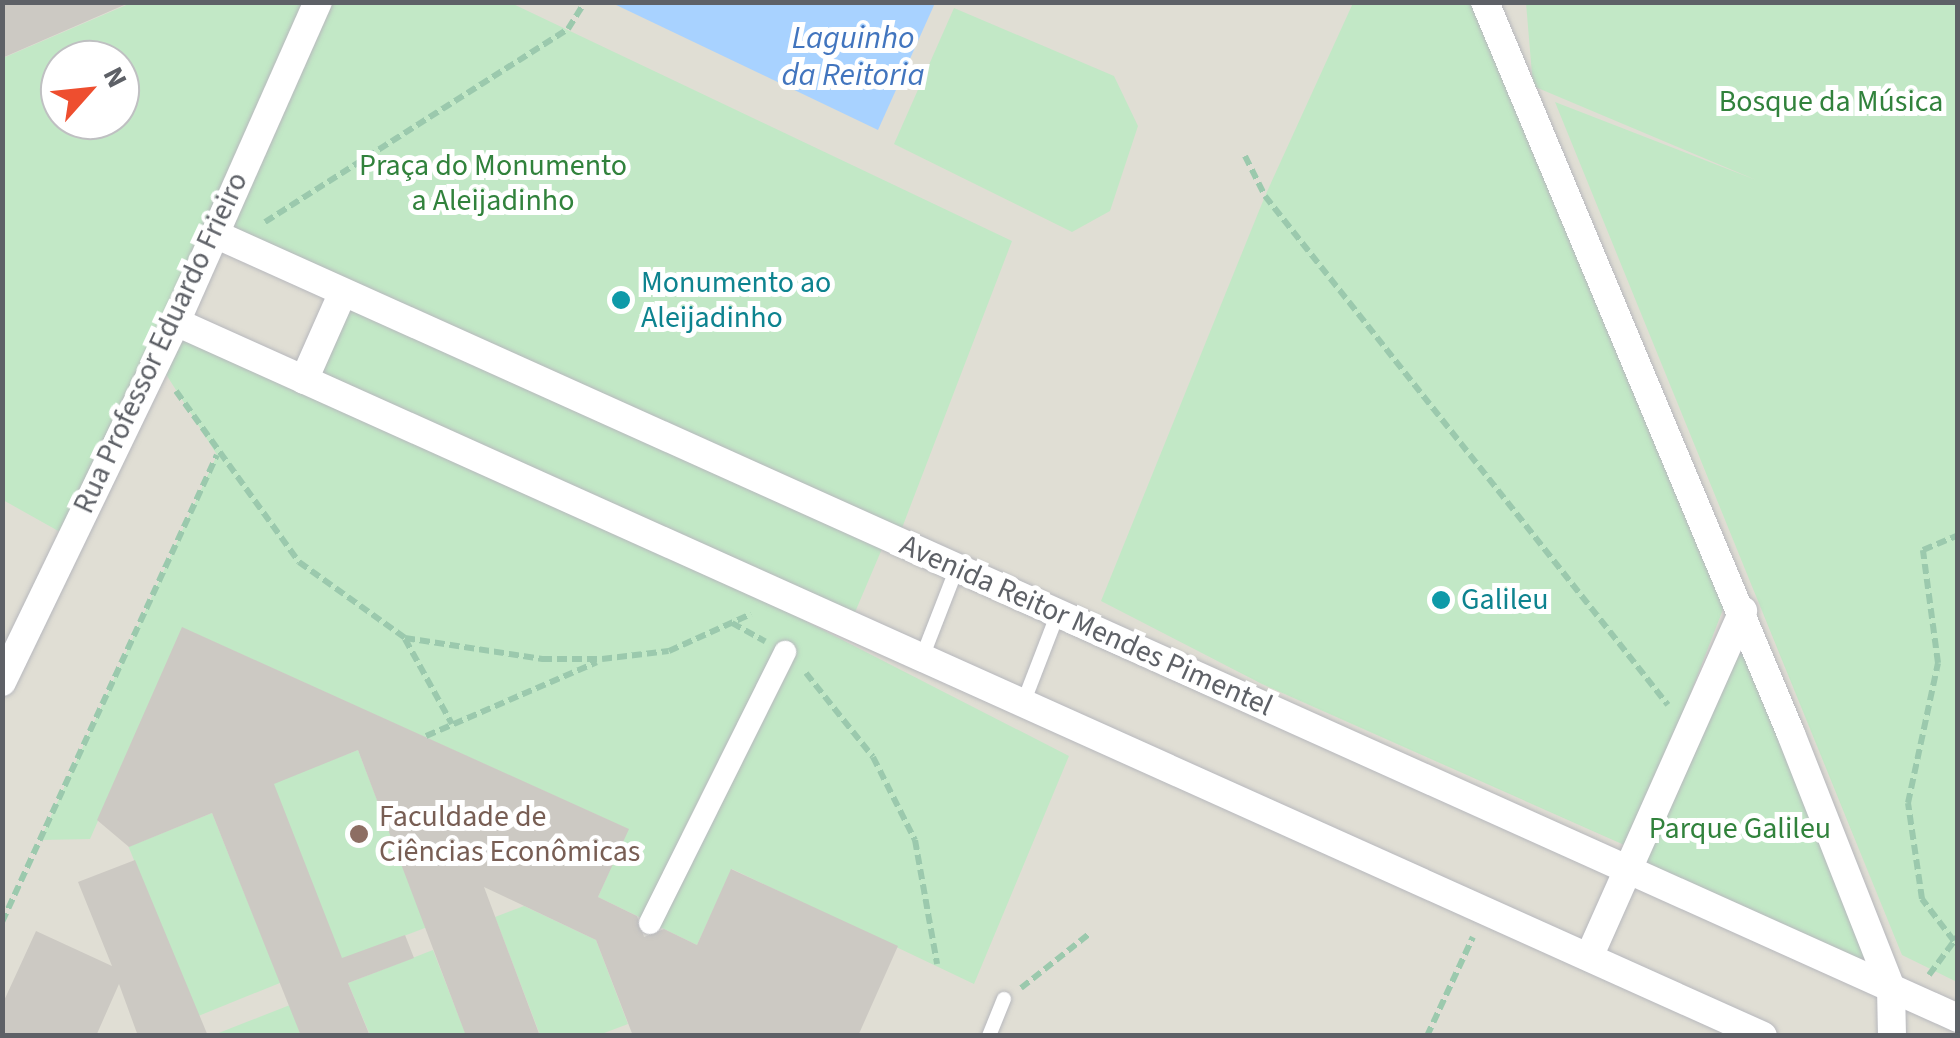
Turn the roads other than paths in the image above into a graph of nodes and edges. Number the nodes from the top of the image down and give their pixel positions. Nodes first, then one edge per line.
1 (318, 2) edge
2 (1485, 2) edge
3 (215, 234) junction
4 (343, 292) junction
5 (176, 322) junction
6 (304, 380) junction
7 (958, 568) junction
8 (1742, 611) junction
9 (1058, 613) junction
10 (785, 652) road end
11 (923, 655) junction
12 (2, 682) edge
13 (1024, 701) junction
14 (1628, 870) junction
15 (650, 923) dead end
16 (1589, 957) junction
17 (1902, 993) junction
18 (1004, 999) road end
19 (1958, 1018) edge
20 (989, 1036) edge
21 (1764, 1036) edge
22 (1892, 1036) edge

1 - 3 street, Rua Professor Eduardo Frieiro
2 - 8 street
3 - 4 street, Avenida Reitor Mendes Pimentel
3 - 5 street, Rua Professor Eduardo Frieiro
4 - 6 street
4 - 7 street, Avenida Reitor Mendes Pimentel
5 - 6 street
5 - 12 street, Rua Professor Eduardo Frieiro
6 - 11 street
7 - 9 street, Avenida Reitor Mendes Pimentel
7 - 11 lane
8 - 14 street
8 - 17 street
9 - 13 lane
9 - 14 street, Avenida Reitor Mendes Pimentel
10 - 15 street
11 - 13 street
13 - 16 street
14 - 16 street
14 - 17 street, Avenida Reitor Mendes Pimentel
16 - 21 street
17 - 19 street, Avenida Reitor Mendes Pimentel
17 - 22 street
18 - 20 lane

